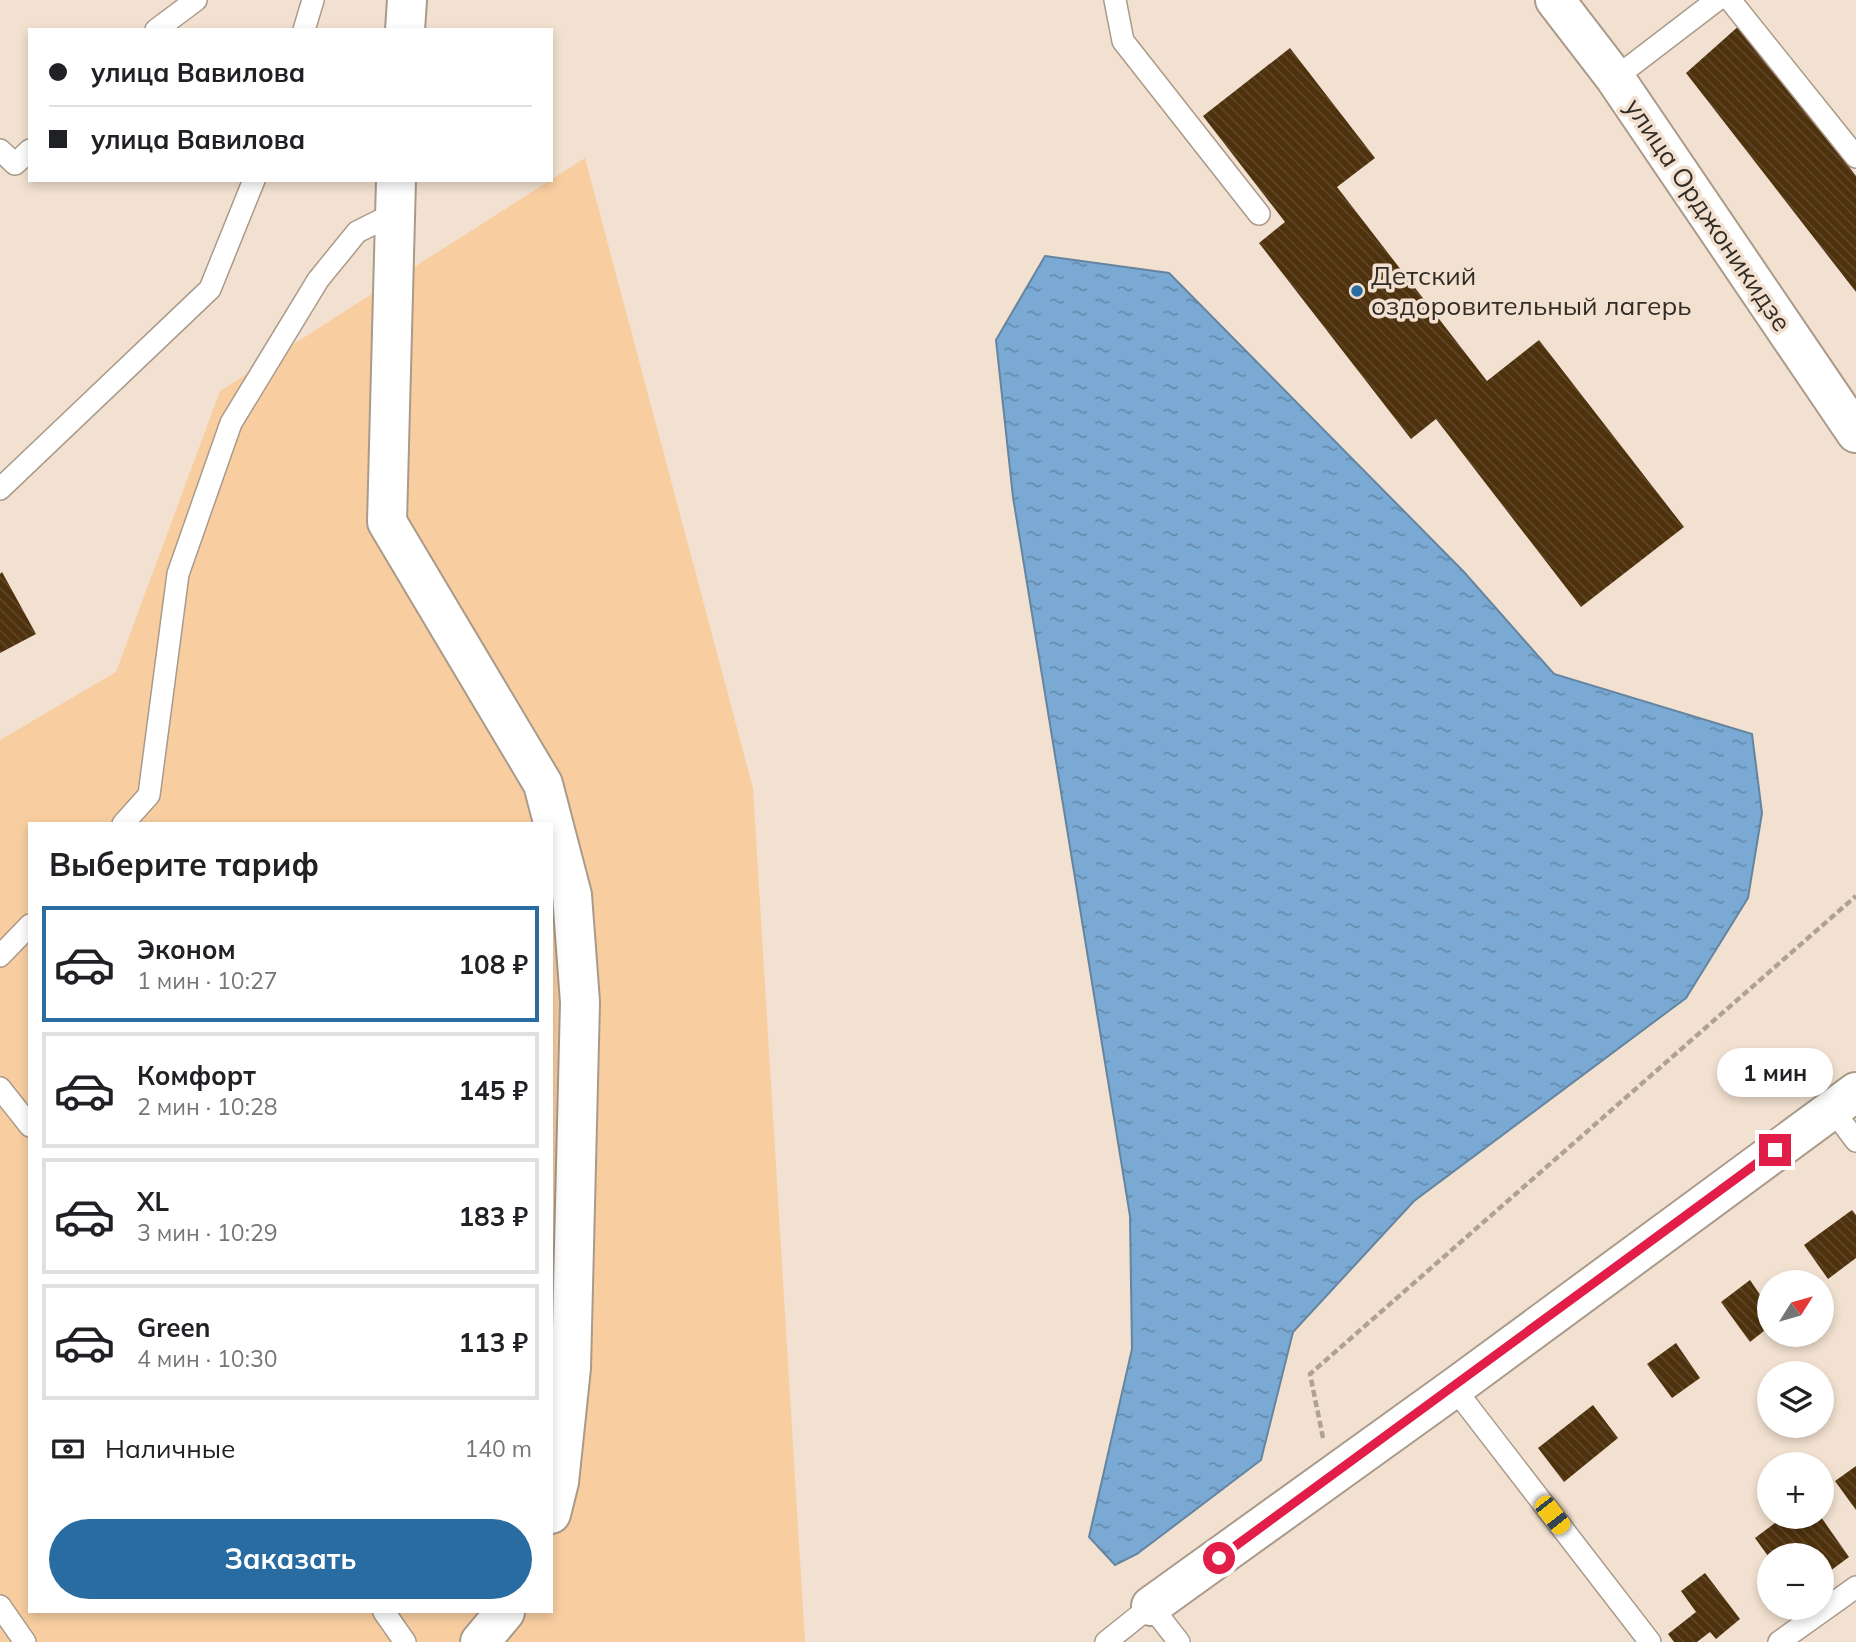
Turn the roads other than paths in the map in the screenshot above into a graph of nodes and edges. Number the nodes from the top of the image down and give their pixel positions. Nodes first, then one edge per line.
1 (196, 0) edge
2 (313, 0) edge
3 (407, 0) edge
4 (1115, 0) edge
5 (1555, 0) edge
6 (1717, 0) edge
7 (1730, 0) edge
8 (159, 28) edge
9 (305, 28) edge
10 (405, 28) edge
11 (1615, 78) junction
12 (0, 150) edge
13 (28, 152) edge
14 (1856, 157) edge
15 (253, 182) edge
16 (394, 197) edge
17 (1259, 214) dead end
18 (1856, 433) edge
19 (0, 489) edge
20 (131, 821) edge
21 (553, 822) edge
22 (553, 822) edge
23 (28, 927) edge
24 (0, 956) edge
25 (0, 1087) edge
26 (1844, 1100) edge
27 (28, 1123) edge
28 (1856, 1141) edge
29 (561, 1366) edge
30 (1454, 1388) junction
31 (553, 1506) edge
32 (1856, 1587) edge
33 (0, 1606) edge
34 (1151, 1606) junction
35 (385, 1613) edge
36 (504, 1613) edge
37 (25, 1642) edge
38 (405, 1642) edge
39 (480, 1642) edge
40 (1106, 1642) edge
41 (1179, 1642) edge
42 (1650, 1642) edge
43 (1779, 1642) edge

1 - 8 lane
2 - 9 lane
3 - 10 street
4 - 17 lane
5 - 11 street, улица Орджоникидзе
6 - 11 lane
7 - 14 lane
11 - 18 street, улица Орджоникидзе
12 - 13 lane
15 - 19 lane
16 - 20 lane
16 - 21 street
22 - 29 street
23 - 24 lane
25 - 27 lane
26 - 28 lane
26 - 30 street
29 - 31 street
30 - 34 street
30 - 42 lane
32 - 43 lane
33 - 37 lane
34 - 40 lane
34 - 41 lane
35 - 38 lane
36 - 39 street

